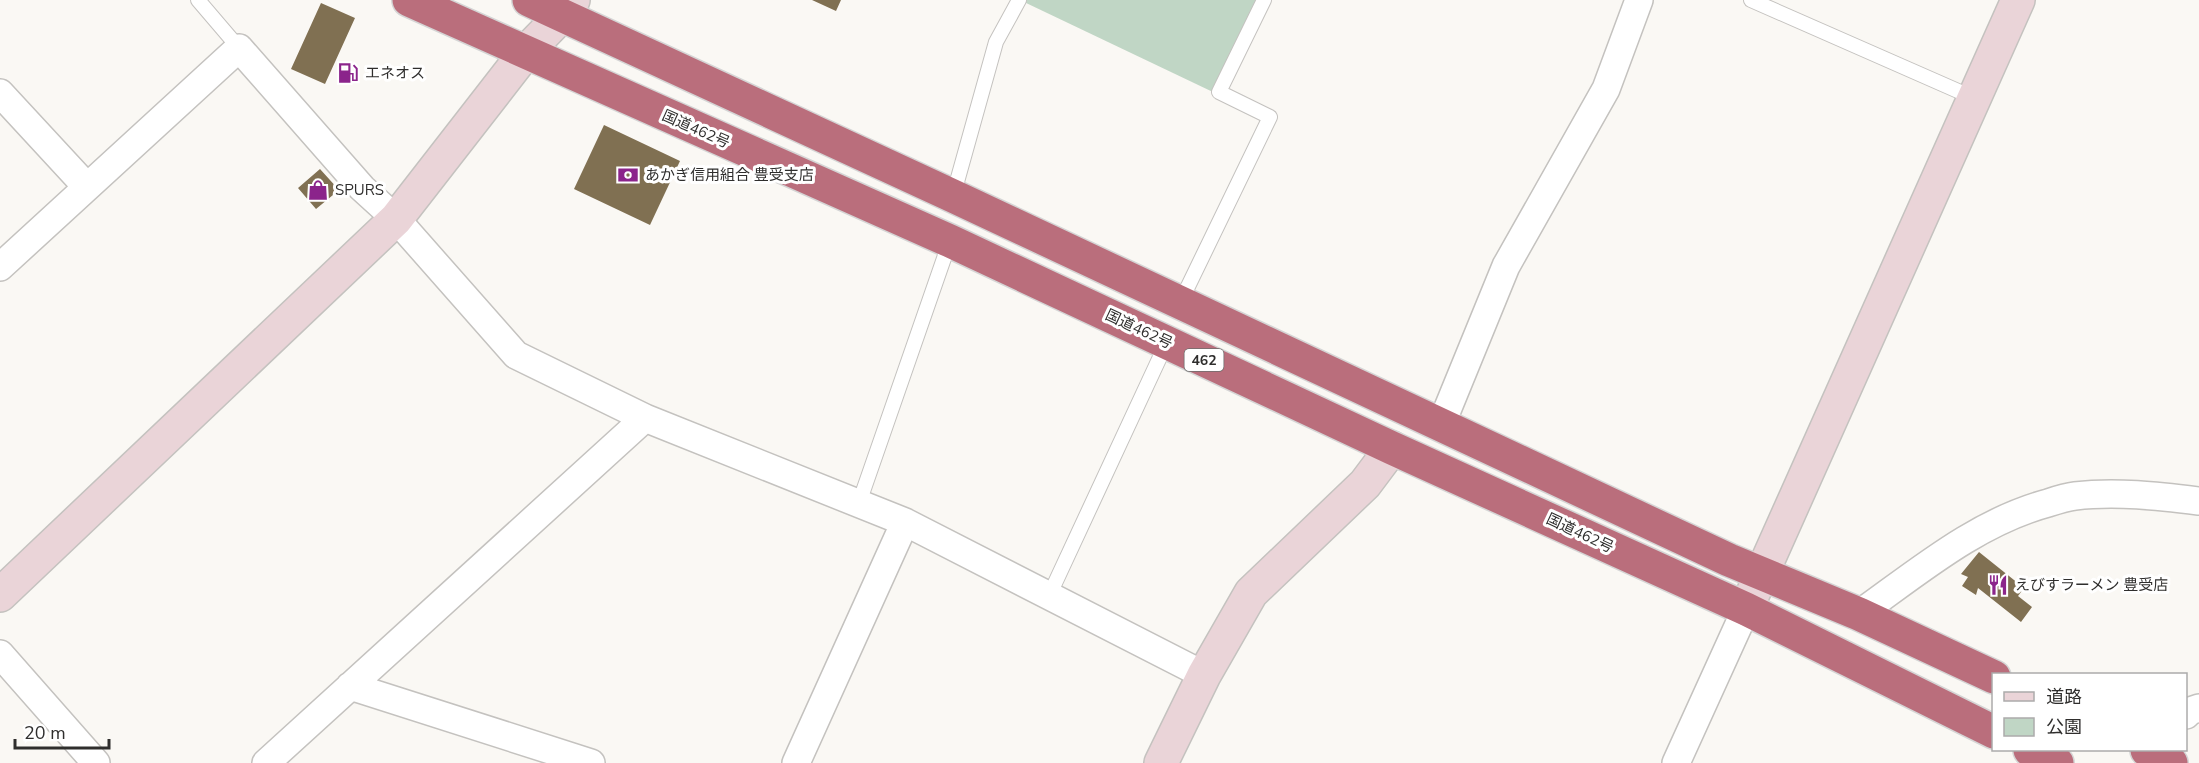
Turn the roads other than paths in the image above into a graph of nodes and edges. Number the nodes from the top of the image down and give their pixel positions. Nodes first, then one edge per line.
1 (198, 0) edge
2 (409, 0) edge
3 (529, 0) edge
4 (1019, 0) edge
5 (1264, 0) edge
6 (1639, 0) edge
7 (1751, 0) edge
8 (2018, 0) edge
9 (567, 8) edge
10 (239, 48) junction
11 (525, 53) junction
12 (0, 93) edge
13 (1974, 98) junction
14 (87, 187) junction
15 (953, 196) junction
16 (396, 219) junction
17 (950, 241) junction
18 (0, 267) edge
19 (1180, 303) junction
20 (1167, 342) junction
21 (645, 418) junction
22 (1442, 425) junction
23 (1392, 448) junction
24 (2199, 501) edge
25 (859, 503) junction
26 (905, 522) junction
27 (1761, 575) junction
28 (0, 595) edge
29 (1049, 596) junction
30 (1746, 609) junction
31 (1859, 614) junction
32 (0, 654) edge
33 (1204, 675) junction
34 (1992, 676) edge
35 (350, 686) junction
36 (1992, 731) edge
37 (2032, 751) edge
38 (2150, 751) edge
39 (96, 763) edge
40 (266, 763) edge
41 (591, 763) edge
42 (796, 763) edge
43 (1161, 763) edge
44 (1676, 763) edge
45 (2057, 763) edge
46 (2171, 763) edge

1 - 10 lane
2 - 11 highway, 国道462号 / 462
3 - 9 highway
4 - 15 lane
5 - 19 lane
6 - 22 street
7 - 13 lane
8 - 13 street
9 - 11 street
9 - 15 highway
10 - 14 street
10 - 16 street
11 - 16 street
11 - 17 highway, 国道462号 / 462
12 - 14 street
13 - 27 street
14 - 18 street
15 - 19 highway
16 - 21 street
16 - 28 street
17 - 20 highway, 国道462号 / 462
17 - 25 lane
19 - 22 highway
20 - 23 highway, 国道462号 / 462
20 - 29 lane
21 - 25 street
21 - 35 street
22 - 27 highway
23 - 30 highway, 国道462号 / 462
23 - 33 street
24 - 31 street
25 - 26 street
26 - 29 street
26 - 42 street
27 - 30 street
27 - 31 highway
29 - 33 street
30 - 36 highway, 国道462号 / 462
30 - 44 street
31 - 34 highway
32 - 39 street
33 - 43 street
35 - 40 street
35 - 41 street
37 - 45 highway
38 - 46 highway

